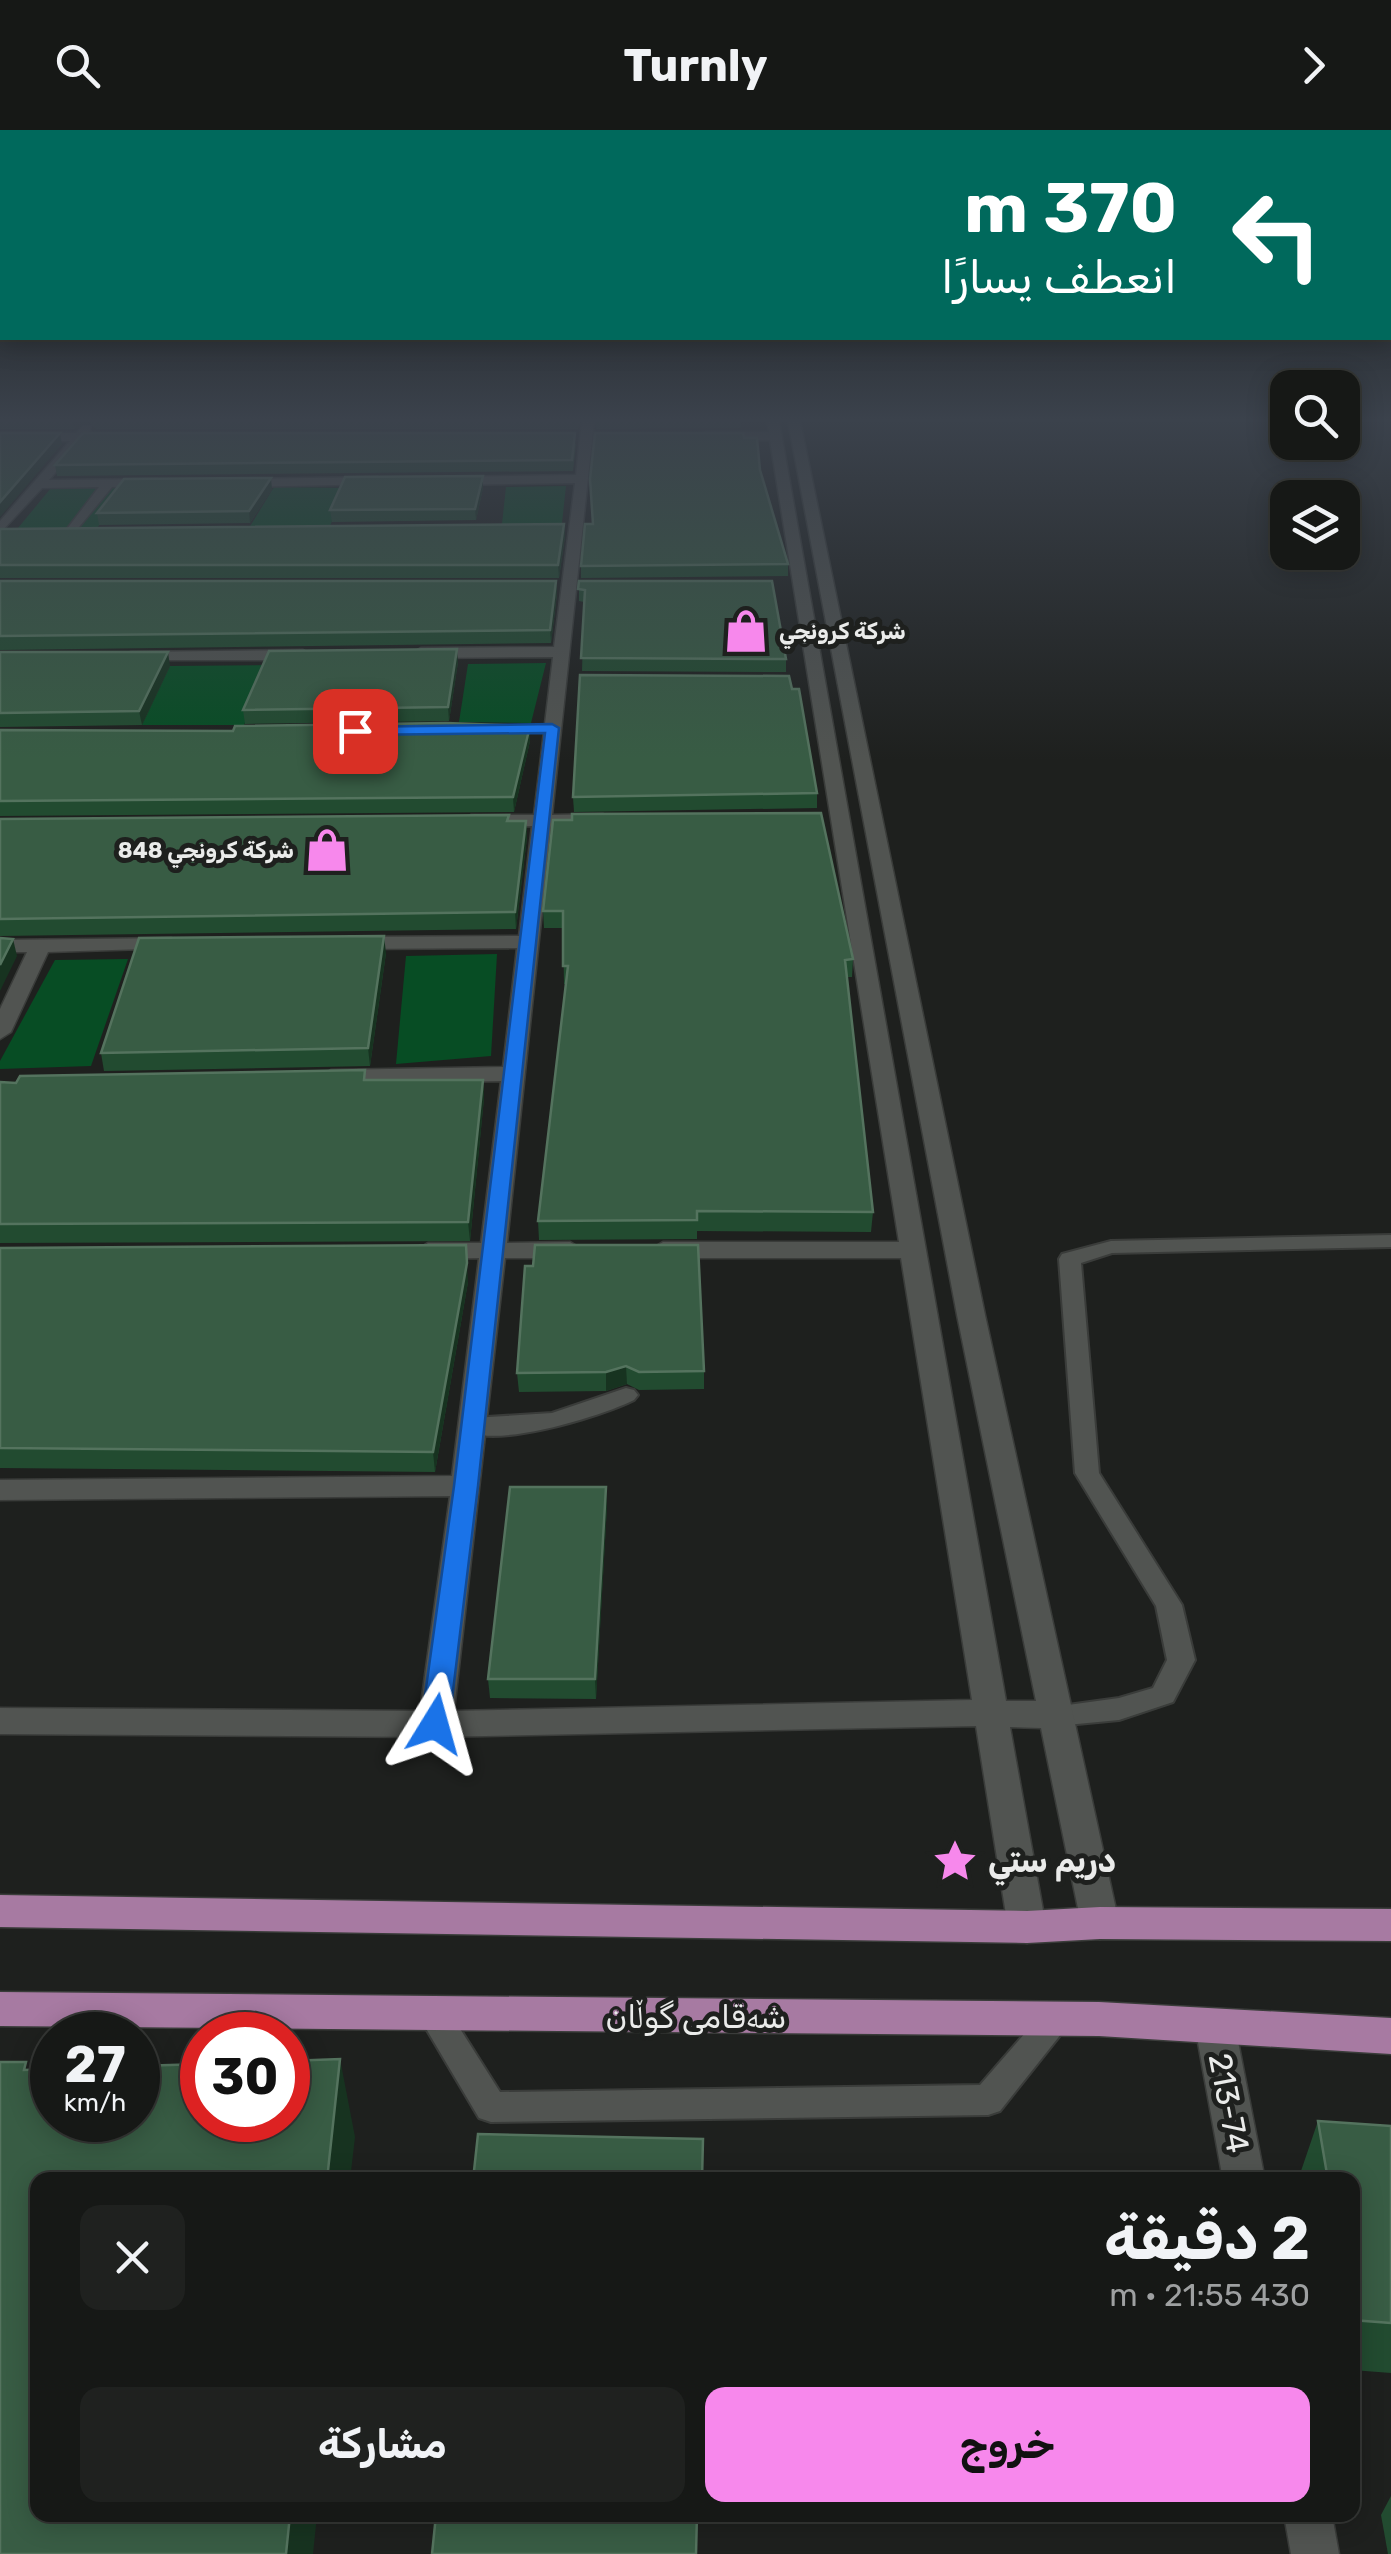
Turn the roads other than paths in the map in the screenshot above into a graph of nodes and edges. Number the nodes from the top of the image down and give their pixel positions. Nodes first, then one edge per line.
1 (566, 534) edge
2 (795, 534) edge
3 (809, 534) edge
4 (792, 585) junction
5 (826, 586) junction
6 (561, 652) junction
7 (329, 654) edge
8 (406, 654) edge
9 (116, 658) edge
10 (831, 819) junction
11 (874, 819) junction
12 (542, 820) junction
13 (622, 820) edge
14 (445, 821) edge
15 (528, 942) junction
16 (337, 943) edge
17 (198, 944) edge
18 (41, 945) junction
19 (0, 946) edge
20 (0, 1032) edge
21 (513, 1074) junction
22 (306, 1078) edge
23 (1391, 1240) edge
24 (493, 1250) junction
25 (592, 1250) edge
26 (632, 1250) edge
27 (912, 1250) junction
28 (394, 1251) edge
29 (971, 1315) junction
30 (923, 1317) junction
31 (626, 1395) dead end
32 (472, 1426) junction
33 (466, 1486) junction
34 (0, 1490) edge
35 (988, 1713) junction
36 (1056, 1715) junction
37 (0, 1721) edge
38 (435, 1724) junction
39 (2, 1912) edge
40 (1100, 1923) junction
41 (1391, 1925) edge
42 (1027, 1927) junction
43 (0, 2009) edge
44 (434, 2015) junction
45 (1058, 2019) junction
46 (1214, 2026) junction
47 (1391, 2036) edge
48 (1242, 2172) edge
49 (1309, 2522) edge
50 (1315, 2554) edge

1 - 6 street
2 - 4 street
3 - 5 street
4 - 5 street
4 - 10 street
5 - 11 street
6 - 8 street
6 - 12 street
7 - 9 street
10 - 11 street
10 - 27 street
11 - 29 street
12 - 13 street
12 - 14 street
12 - 15 street
15 - 16 street
15 - 21 street
17 - 18 street
18 - 19 street
18 - 20 street
21 - 22 street
21 - 24 street
23 - 36 lane
24 - 25 street
24 - 28 street
24 - 32 street
26 - 27 street
27 - 30 street
29 - 30 street
29 - 36 street
30 - 35 street
31 - 32 lane
32 - 33 street
33 - 34 street
33 - 38 street
35 - 36 street
35 - 38 street
35 - 42 street
36 - 40 street
37 - 38 street
39 - 42 main road
40 - 41 main road
40 - 42 main road
43 - 44 main road, شەقامی گوڵان
44 - 45 main road, شەقامی گوڵان
44 - 45 lane
45 - 46 main road, شەقامی گوڵان
46 - 47 main road, شەقامی گوڵان
46 - 48 street, 213-74
49 - 50 street

